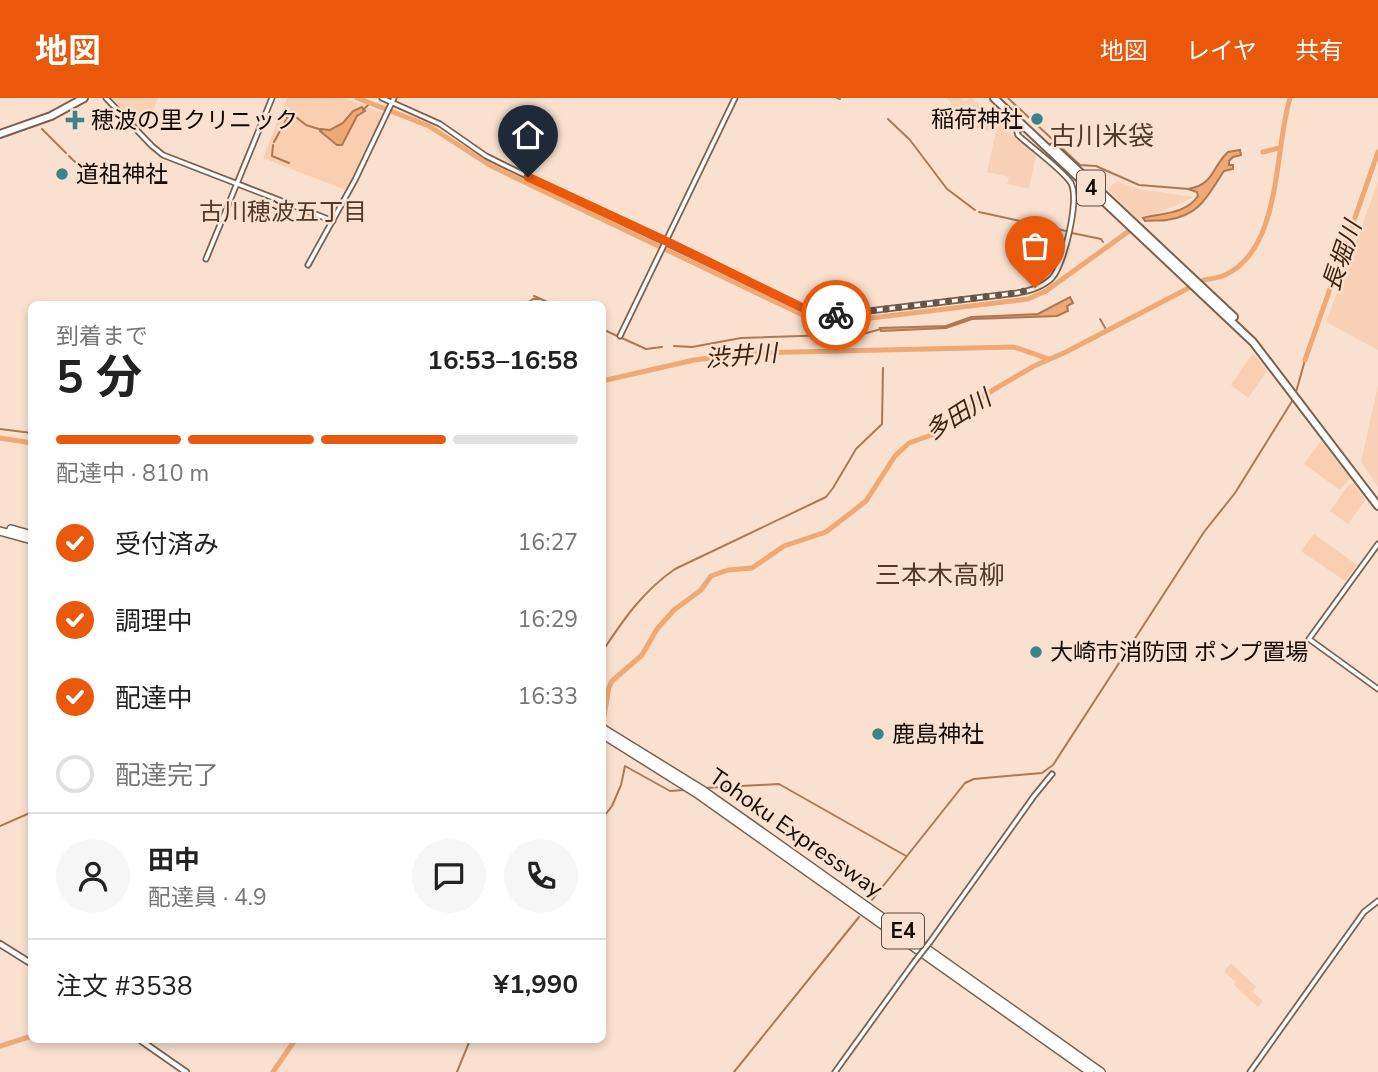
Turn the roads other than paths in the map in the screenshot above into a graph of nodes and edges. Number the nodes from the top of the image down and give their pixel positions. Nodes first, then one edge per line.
1 (85, 98) edge
2 (90, 98) edge
3 (106, 98) edge
4 (272, 98) edge
5 (382, 98) edge
6 (735, 98) edge
7 (995, 98) edge
8 (1000, 98) edge
9 (393, 100) edge
10 (33, 124) junction
11 (1023, 126) junction
12 (0, 134) edge
13 (237, 184) junction
14 (333, 221) junction
15 (665, 242) junction
16 (206, 259) dead end
17 (308, 265) dead end
18 (1188, 277) junction
19 (620, 335) dead end
20 (1297, 394) junction
21 (1378, 498) edge
22 (1378, 506) edge
23 (0, 528) edge
24 (28, 536) edge
25 (1378, 544) edge
26 (1378, 690) edge
27 (606, 731) edge
28 (606, 735) edge
29 (614, 738) junction
30 (1052, 774) dead end
31 (700, 792) junction
32 (1378, 901) edge
33 (0, 944) edge
34 (28, 962) edge
35 (144, 1043) edge
36 (186, 1072) edge
37 (835, 1072) edge
38 (1090, 1072) edge
39 (1101, 1072) edge
40 (1250, 1072) edge

1 - 10 highway
2 - 10 highway
3 - 13 street
4 - 13 street
5 - 9 street
6 - 15 street
7 - 11 highway, 4
8 - 18 highway, 4
9 - 14 street
9 - 15 street
10 - 12 highway
11 - 15 street
11 - 18 highway, 4
13 - 14 street
13 - 16 street
14 - 17 street
15 - 19 street
18 - 20 highway, 4
20 - 21 highway, 4
20 - 22 highway, 4
23 - 24 highway
25 - 26 street
27 - 29 highway, Tohoku Expressway / E4
28 - 29 highway, Tohoku Expressway / E4
29 - 31 highway, Tohoku Expressway / E4
29 - 31 highway, Tohoku Expressway / E4
30 - 37 street, bridge
31 - 38 highway, Tohoku Expressway / E4
31 - 39 highway, Tohoku Expressway / E4
32 - 40 street
33 - 34 main road
35 - 36 main road

